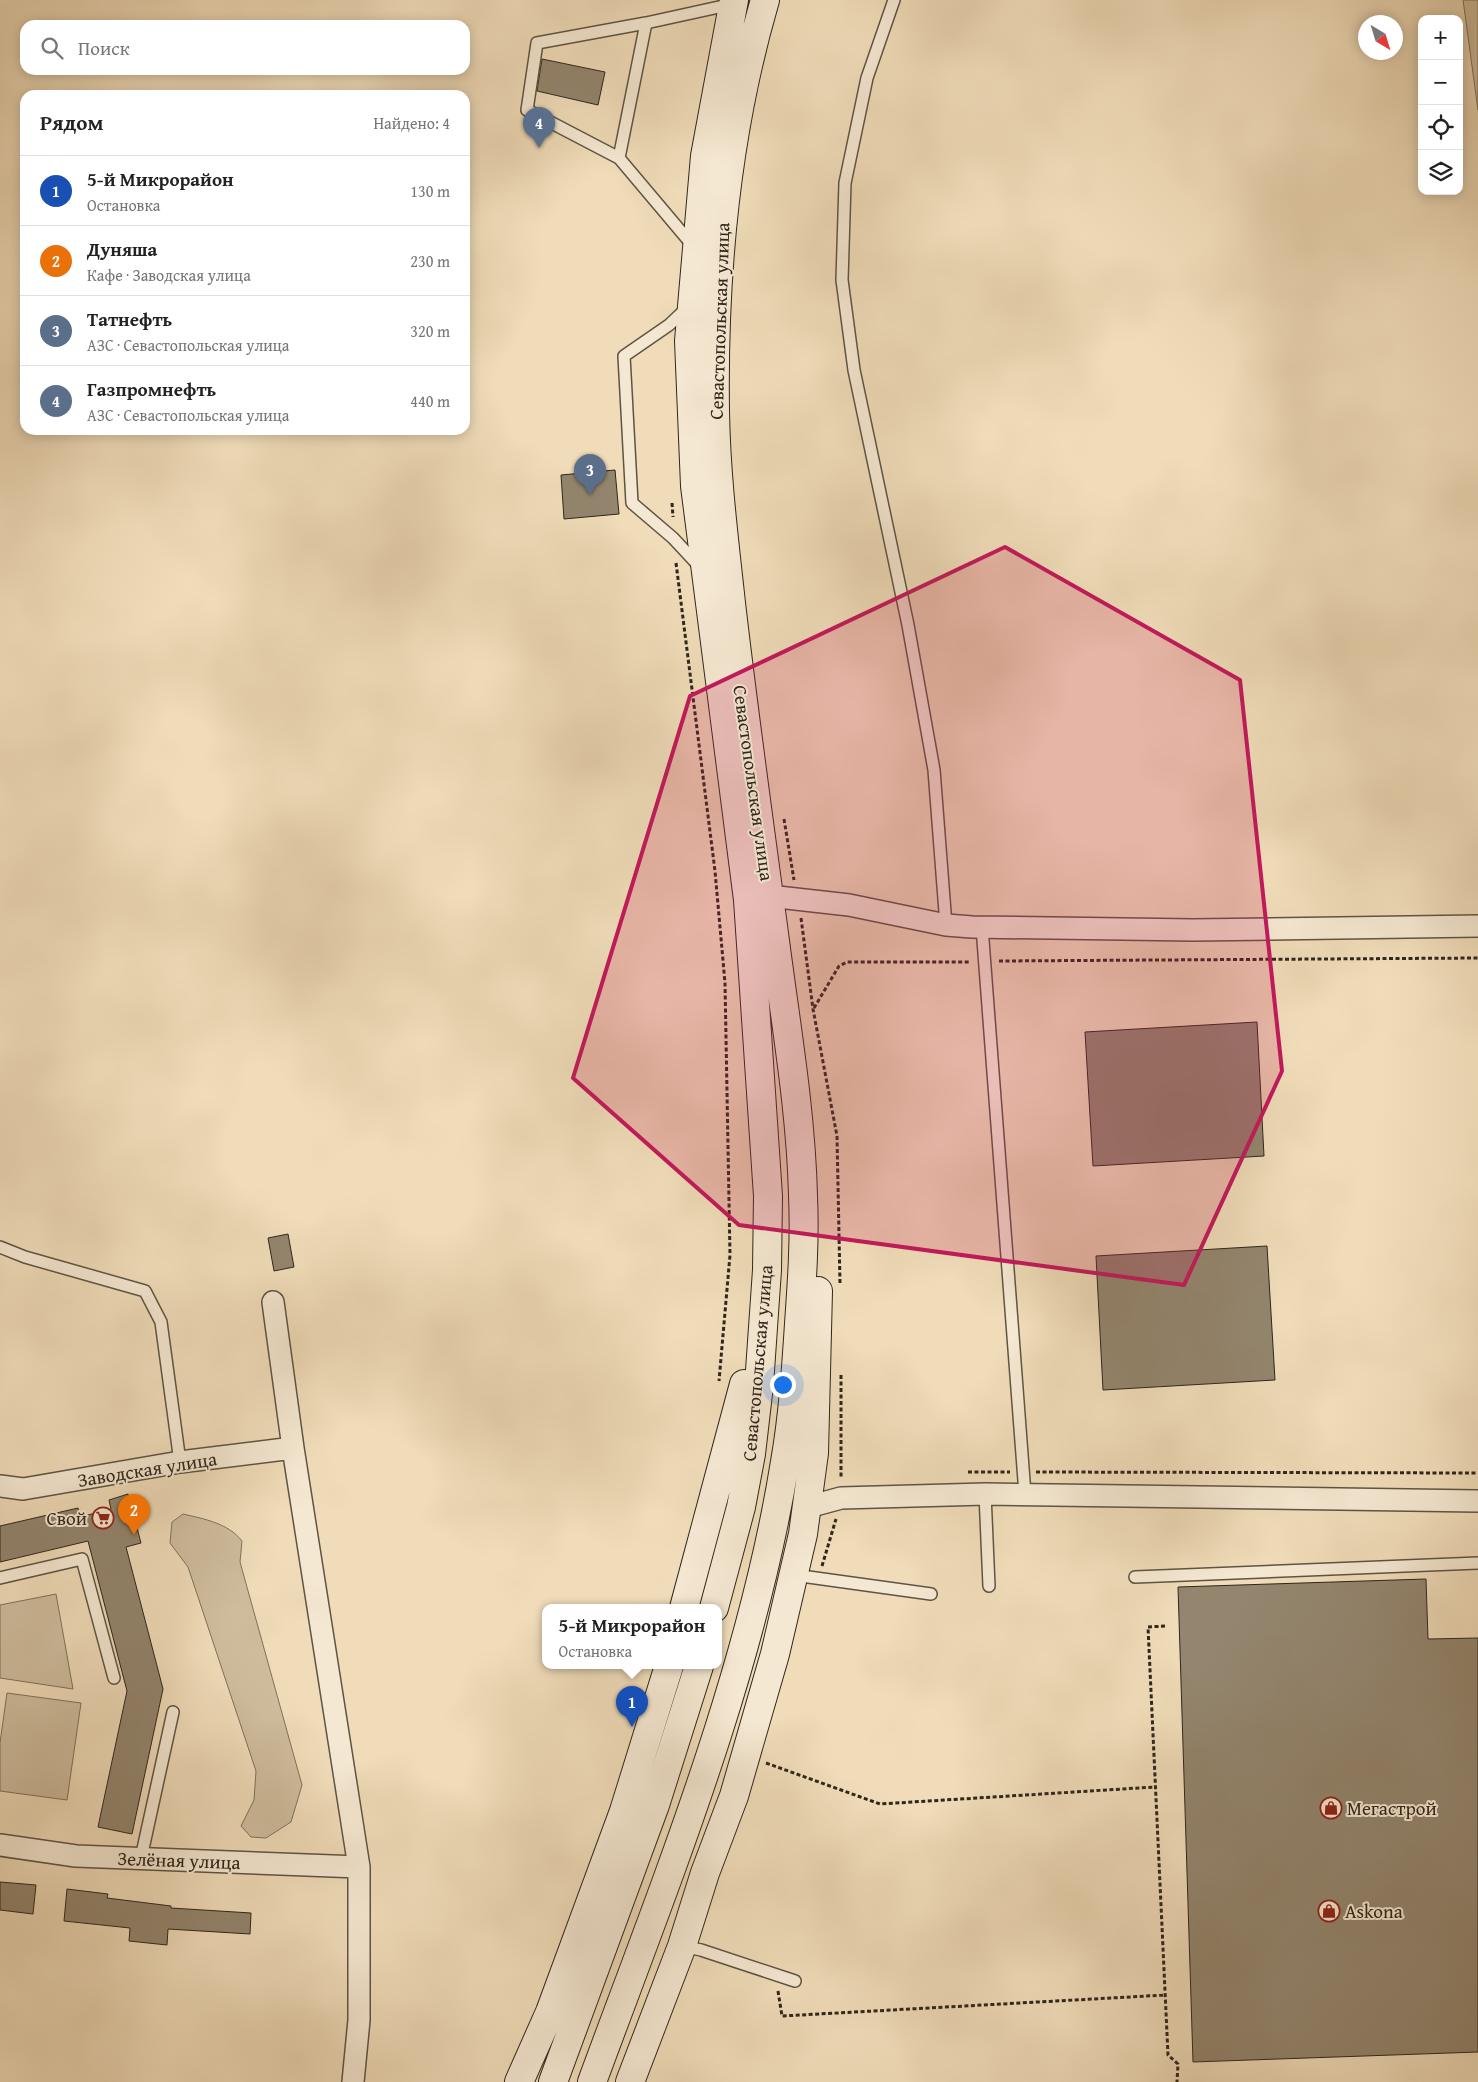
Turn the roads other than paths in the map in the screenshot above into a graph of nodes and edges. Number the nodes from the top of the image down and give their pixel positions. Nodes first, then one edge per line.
1 (765, 0) edge
2 (894, 0) edge
3 (734, 2) edge
4 (646, 23) junction
5 (619, 158) junction
6 (697, 251) junction
7 (692, 303) junction
8 (706, 573) junction
9 (769, 896) junction
10 (946, 925) junction
11 (1478, 926) edge
12 (982, 927) junction
13 (0, 1247) edge
14 (803, 1250) junction
15 (767, 1253) junction
16 (273, 1302) dead end
17 (293, 1448) junction
18 (180, 1462) junction
19 (0, 1486) edge
20 (985, 1494) junction
21 (1025, 1494) junction
22 (1478, 1501) edge
23 (808, 1507) junction
24 (1478, 1563) edge
25 (794, 1574) junction
26 (0, 1578) edge
27 (1136, 1578) dead end
28 (989, 1586) dead end
29 (931, 1594) dead end
30 (685, 1604) edge
31 (715, 1604) edge
32 (668, 1669) edge
33 (698, 1669) edge
34 (114, 1678) dead end
35 (173, 1712) dead end
36 (0, 1845) edge
37 (141, 1858) junction
38 (359, 1867) junction
39 (682, 1946) junction
40 (795, 1981) dead end
41 (353, 2082) edge
42 (519, 2082) edge
43 (553, 2082) edge
44 (592, 2082) edge
45 (630, 2082) edge

1 - 9 main road, Севастопольская улица
2 - 10 lane
3 - 4 lane
3 - 6 main road, Севастопольская улица
4 - 5 lane
4 - 5 lane
5 - 6 lane
6 - 7 main road, Севастопольская улица
7 - 8 main road, Севастопольская улица
7 - 8 lane
8 - 15 main road, Севастопольская улица
9 - 10 street
9 - 14 main road, Севастопольская улица
10 - 12 street
11 - 12 street
12 - 21 lane
13 - 18 lane
14 - 23 main road
14 - 44 main road, Севастопольская улица
15 - 30 main road
15 - 31 main road, Севастопольская улица
16 - 17 street
17 - 18 street, Заводская улица
17 - 38 street
18 - 19 street, Заводская улица
20 - 21 street
20 - 23 street
20 - 28 lane
21 - 22 street
23 - 25 main road
24 - 27 lane
25 - 29 lane
25 - 39 main road
26 - 34 lane
32 - 42 main road
33 - 43 main road
35 - 37 lane
36 - 37 street, Зелёная улица
37 - 38 street, Зелёная улица
38 - 41 street
39 - 40 lane
39 - 45 main road

